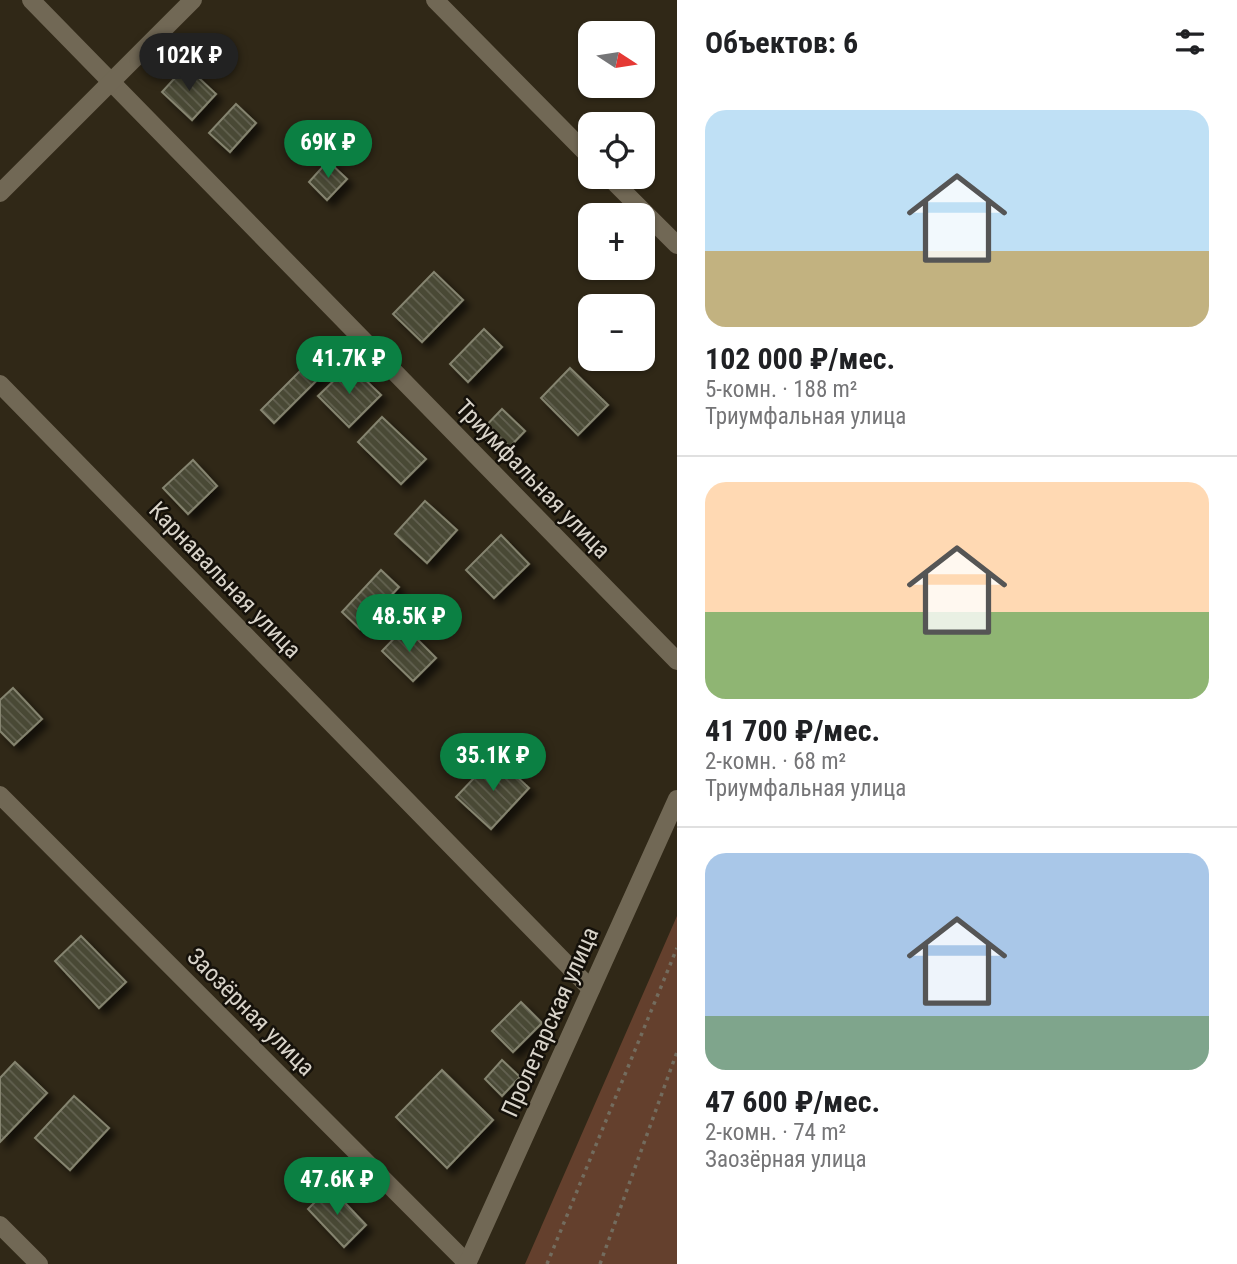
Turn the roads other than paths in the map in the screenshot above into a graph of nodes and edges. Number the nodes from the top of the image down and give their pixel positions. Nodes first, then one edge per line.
1 (31, 0) edge
2 (193, 0) edge
3 (435, 0) edge
4 (111, 82) junction
5 (578, 145) edge
6 (621, 189) edge
7 (0, 193) edge
8 (677, 246) edge
9 (0, 384) edge
10 (677, 661) edge
11 (0, 795) edge
12 (677, 799) edge
13 (591, 989) junction
14 (0, 1224) edge
15 (39, 1264) edge
16 (467, 1264) edge

1 - 4 street, Триумфальная улица
2 - 4 street
3 - 5 street
4 - 7 street
4 - 10 street, Триумфальная улица
6 - 8 street
9 - 13 street, Карнавальная улица
11 - 16 street, Заозёрная улица
12 - 13 street, Пролетарская улица
13 - 16 street, Пролетарская улица
14 - 15 street

